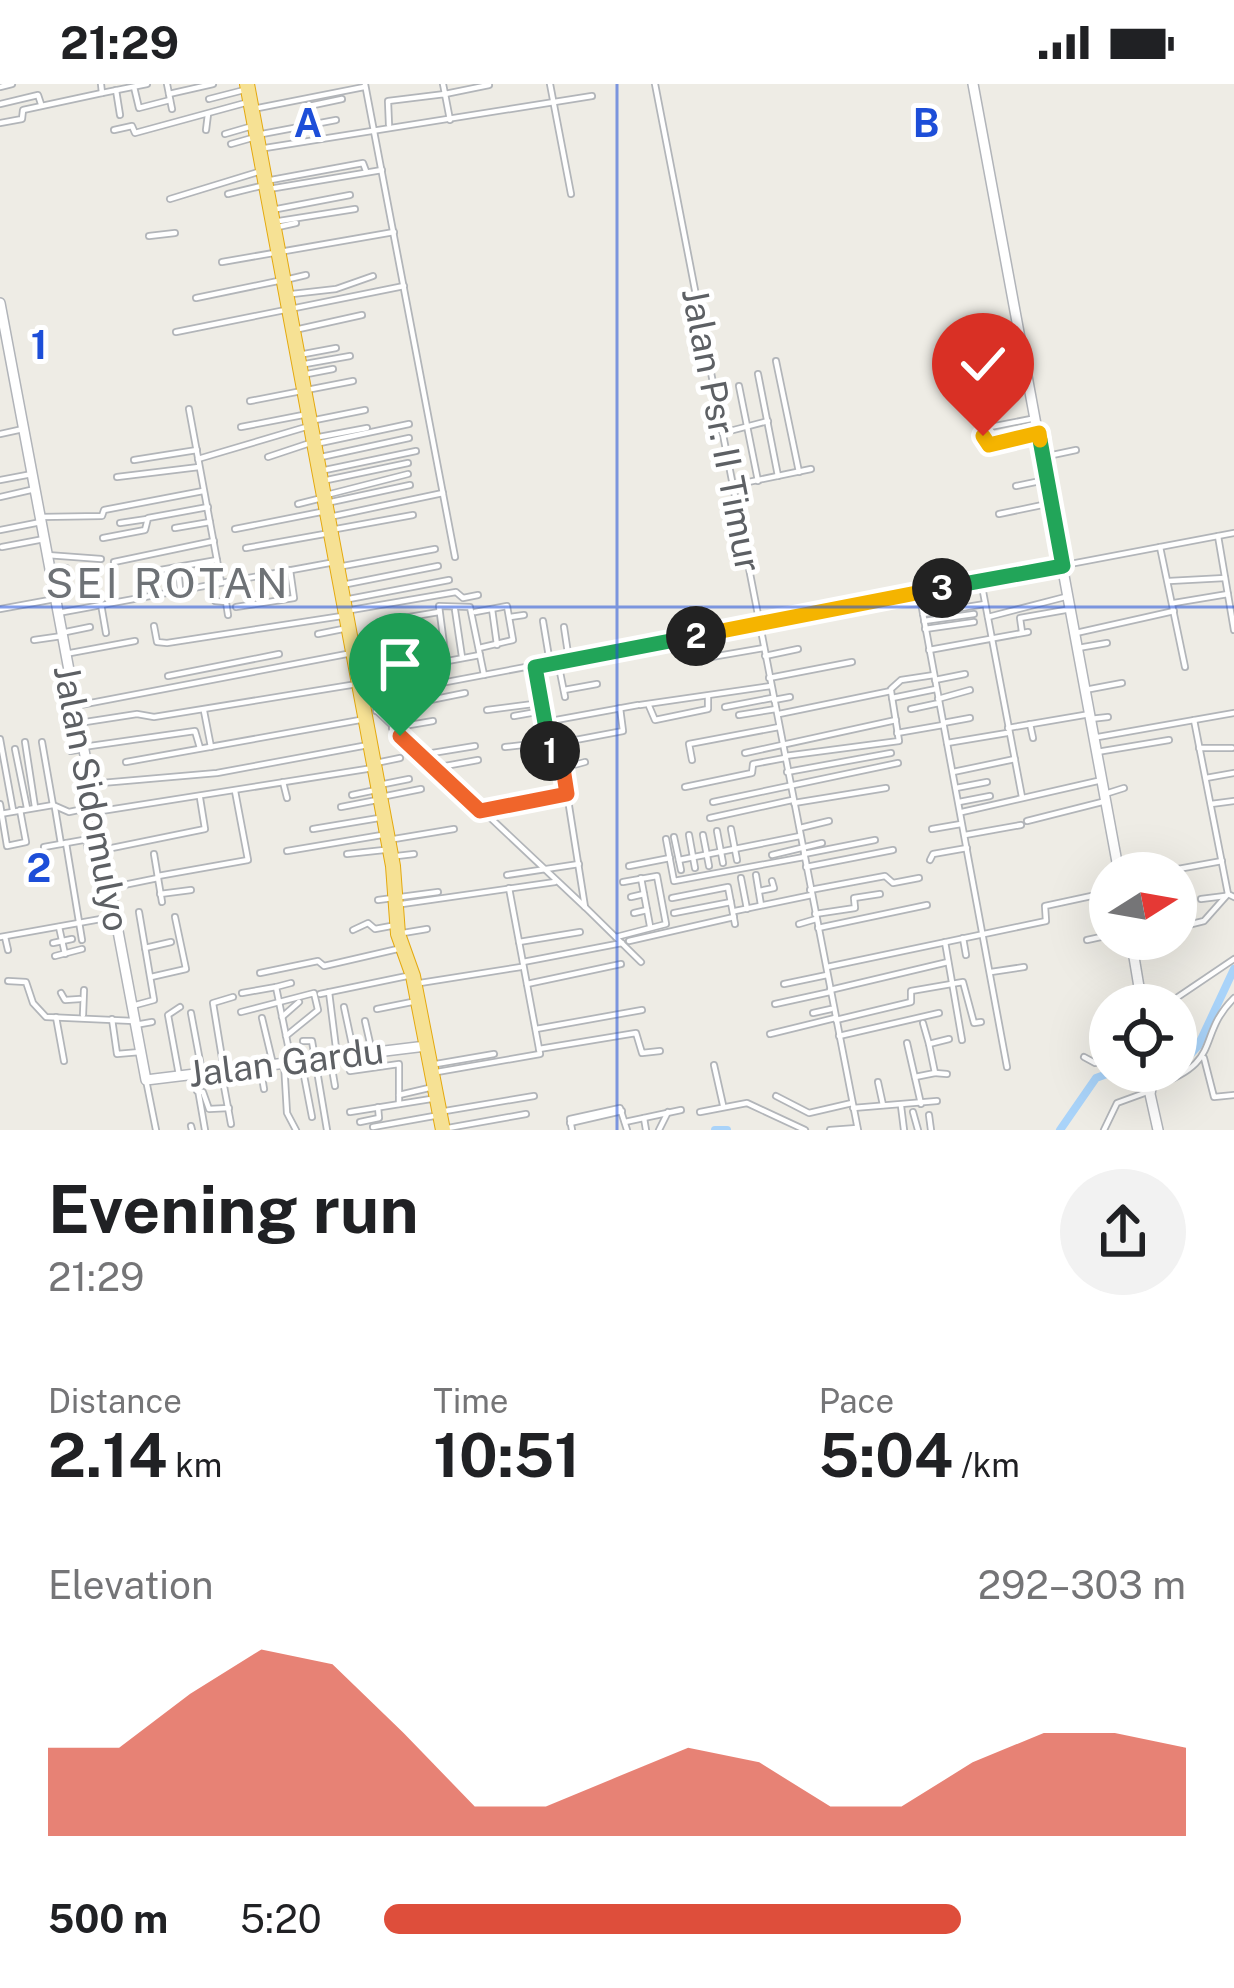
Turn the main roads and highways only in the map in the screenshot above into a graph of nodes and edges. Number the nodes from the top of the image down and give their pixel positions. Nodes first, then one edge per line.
1 (250, 96) edge
2 (437, 1101) edge

1 - 2 highway

